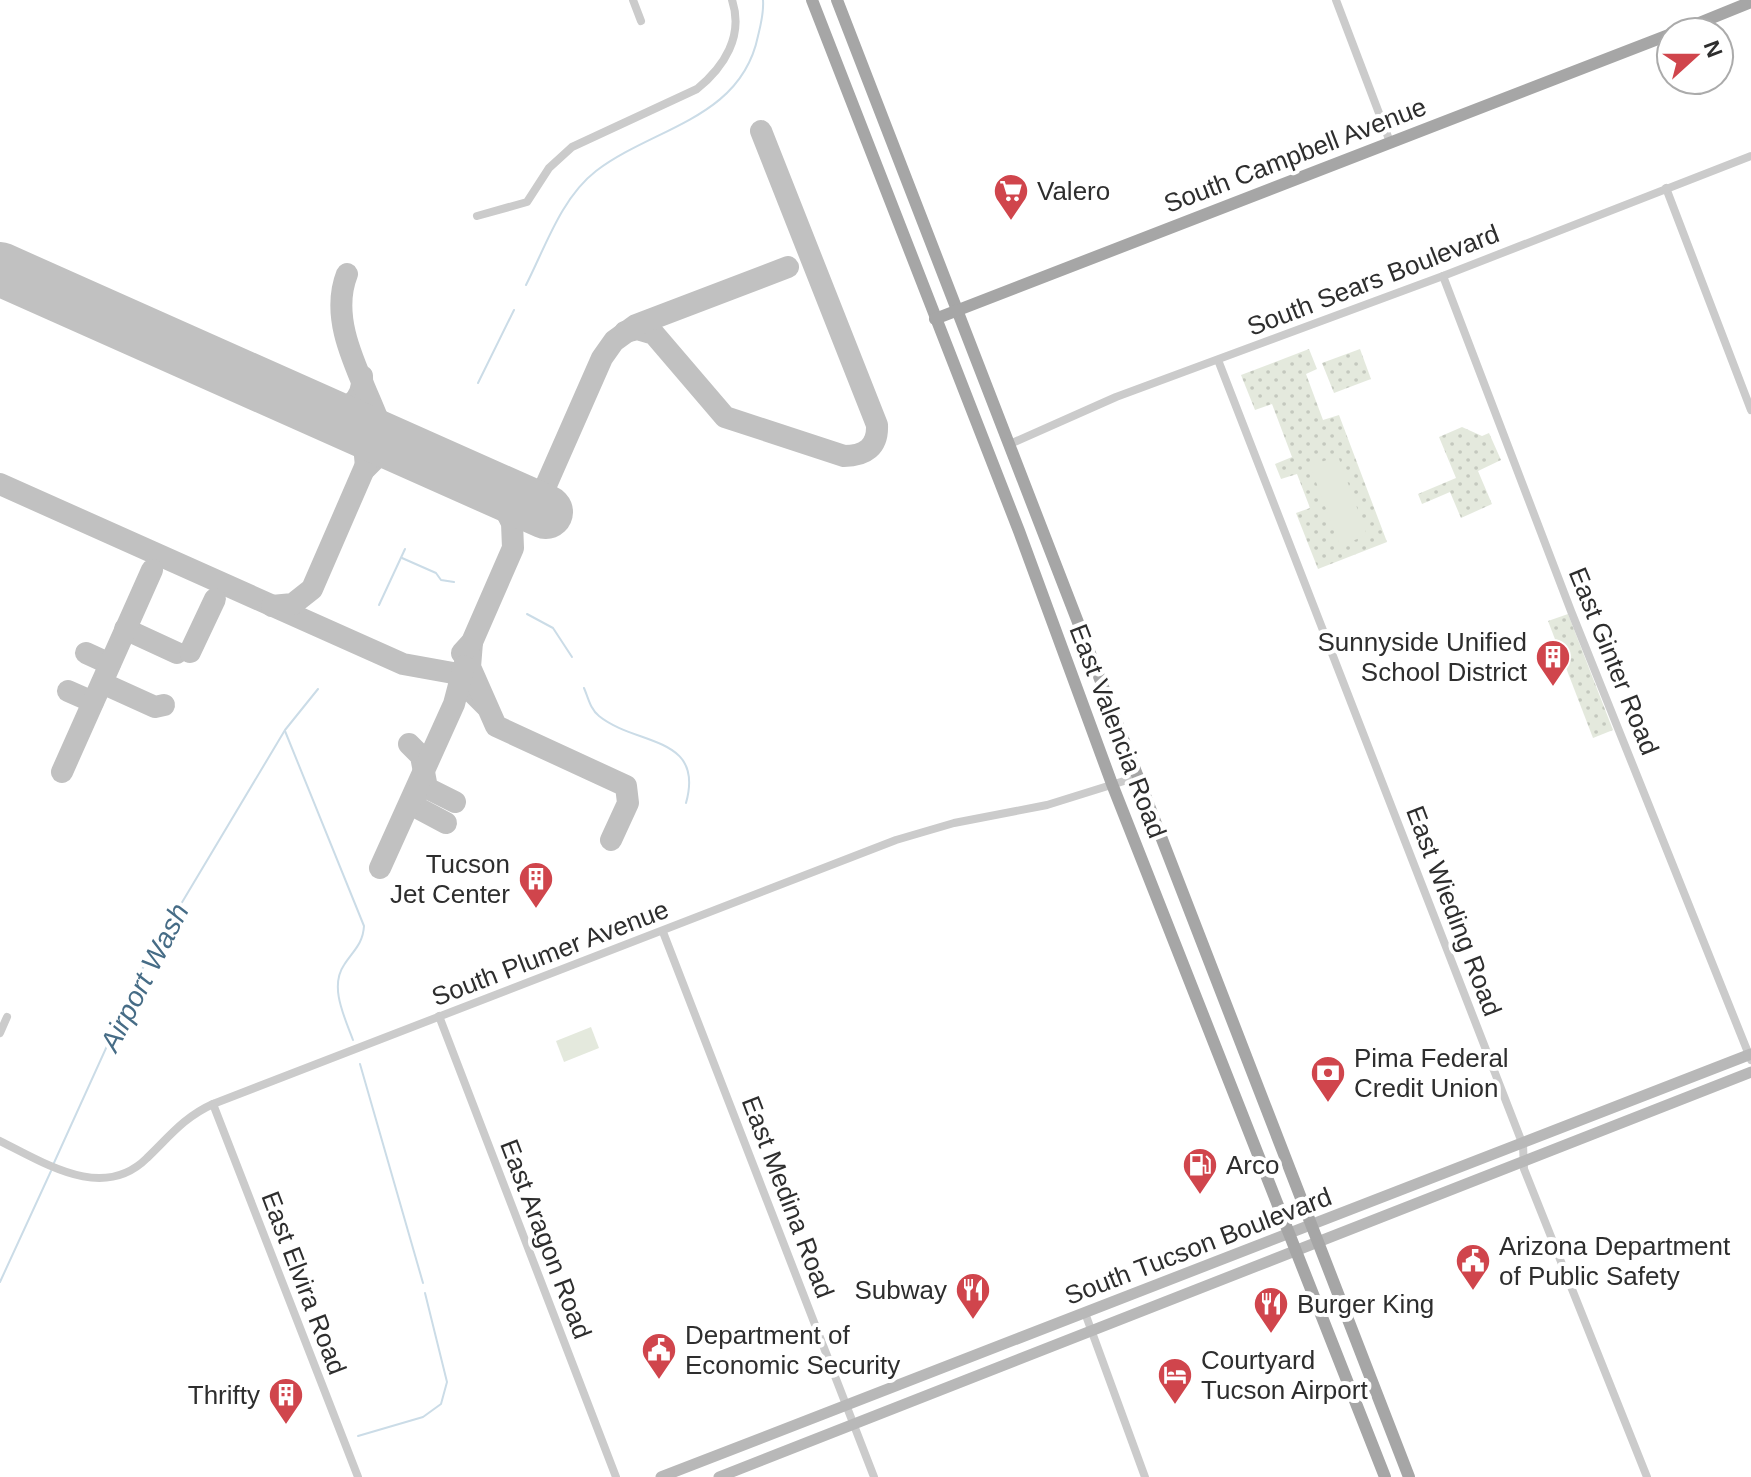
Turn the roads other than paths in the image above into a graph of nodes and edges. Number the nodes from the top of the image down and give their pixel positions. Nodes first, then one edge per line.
1 (633, 0) edge
2 (732, 0) edge
3 (812, 0) edge
4 (837, 0) edge
5 (1336, 0) edge
6 (1751, 2) edge
7 (1716, 16) edge
8 (641, 21) dead end
9 (1655, 40) edge
10 (870, 85) junction
11 (848, 94) junction
12 (1390, 142) junction
13 (1751, 156) edge
14 (1666, 188) junction
15 (477, 216) dead end
16 (1443, 276) junction
17 (958, 309) junction
18 (935, 319) junction
19 (1218, 360) junction
20 (1751, 410) edge
21 (1010, 444) junction
22 (1140, 776) junction
23 (1112, 784) junction
24 (663, 932) junction
25 (439, 1016) junction
26 (7, 1017) dead end
27 (1232, 1017) junction
28 (1210, 1027) junction
29 (0, 1033) edge
30 (1750, 1056) edge
31 (1751, 1072) edge
32 (213, 1104) junction
33 (0, 1141) edge
34 (1523, 1145) junction
35 (1521, 1162) junction
36 (1312, 1225) junction
37 (1289, 1234) junction
38 (1319, 1244) junction
39 (1297, 1252) junction
40 (1085, 1313) junction
41 (1092, 1333) junction
42 (846, 1405) junction
43 (854, 1425) junction
44 (1404, 1476) edge
45 (358, 1477) edge
46 (616, 1477) edge
47 (661, 1477) edge
48 (719, 1477) edge
49 (874, 1477) edge
50 (1145, 1477) edge
51 (1385, 1477) edge
52 (1647, 1477) edge

1 - 8 street
2 - 15 street
3 - 11 main road, East Valencia Road
4 - 10 main road, East Valencia Road
5 - 12 street
6 - 7 main road
9 - 12 main road, South Campbell Avenue
10 - 11 main road
10 - 17 main road, East Valencia Road
11 - 18 main road, East Valencia Road
12 - 17 main road, South Campbell Avenue
13 - 14 street, South Sears Boulevard
14 - 16 street, South Sears Boulevard
14 - 20 street
16 - 19 street, South Sears Boulevard
16 - 30 street, East Ginter Road
17 - 18 main road, South Campbell Avenue
17 - 21 main road, East Valencia Road
18 - 23 main road, East Valencia Road
19 - 21 street, South Sears Boulevard
19 - 34 street, East Wieding Road
21 - 22 main road, East Valencia Road
22 - 23 street, South Plumer Avenue
22 - 27 main road, East Valencia Road
23 - 24 street, South Plumer Avenue
23 - 28 main road, East Valencia Road
24 - 25 street, South Plumer Avenue
24 - 42 street, East Medina Road
25 - 32 street, South Plumer Avenue
25 - 46 street, East Aragon Road
26 - 29 street
27 - 28 main road
27 - 36 main road, East Valencia Road
28 - 37 main road, East Valencia Road
30 - 34 main road, South Tucson Boulevard
31 - 35 main road, South Tucson Boulevard
32 - 33 street, South Plumer Avenue
32 - 45 street, East Elvira Road
34 - 35 street, East Wieding Road
34 - 36 main road, South Tucson Boulevard
35 - 38 main road, South Tucson Boulevard
35 - 52 street, East Wieding Road
36 - 37 main road, South Tucson Boulevard
36 - 38 main road, East Valencia Road
37 - 39 main road, East Valencia Road
37 - 40 main road, South Tucson Boulevard
38 - 39 main road, South Tucson Boulevard
38 - 44 main road, East Valencia Road
39 - 41 main road, South Tucson Boulevard
39 - 51 main road, East Valencia Road
40 - 41 street
40 - 42 main road, South Tucson Boulevard
41 - 43 main road, South Tucson Boulevard
41 - 50 street
42 - 43 street, East Medina Road
42 - 47 main road, South Tucson Boulevard
43 - 48 main road, South Tucson Boulevard
43 - 49 street, East Medina Road

